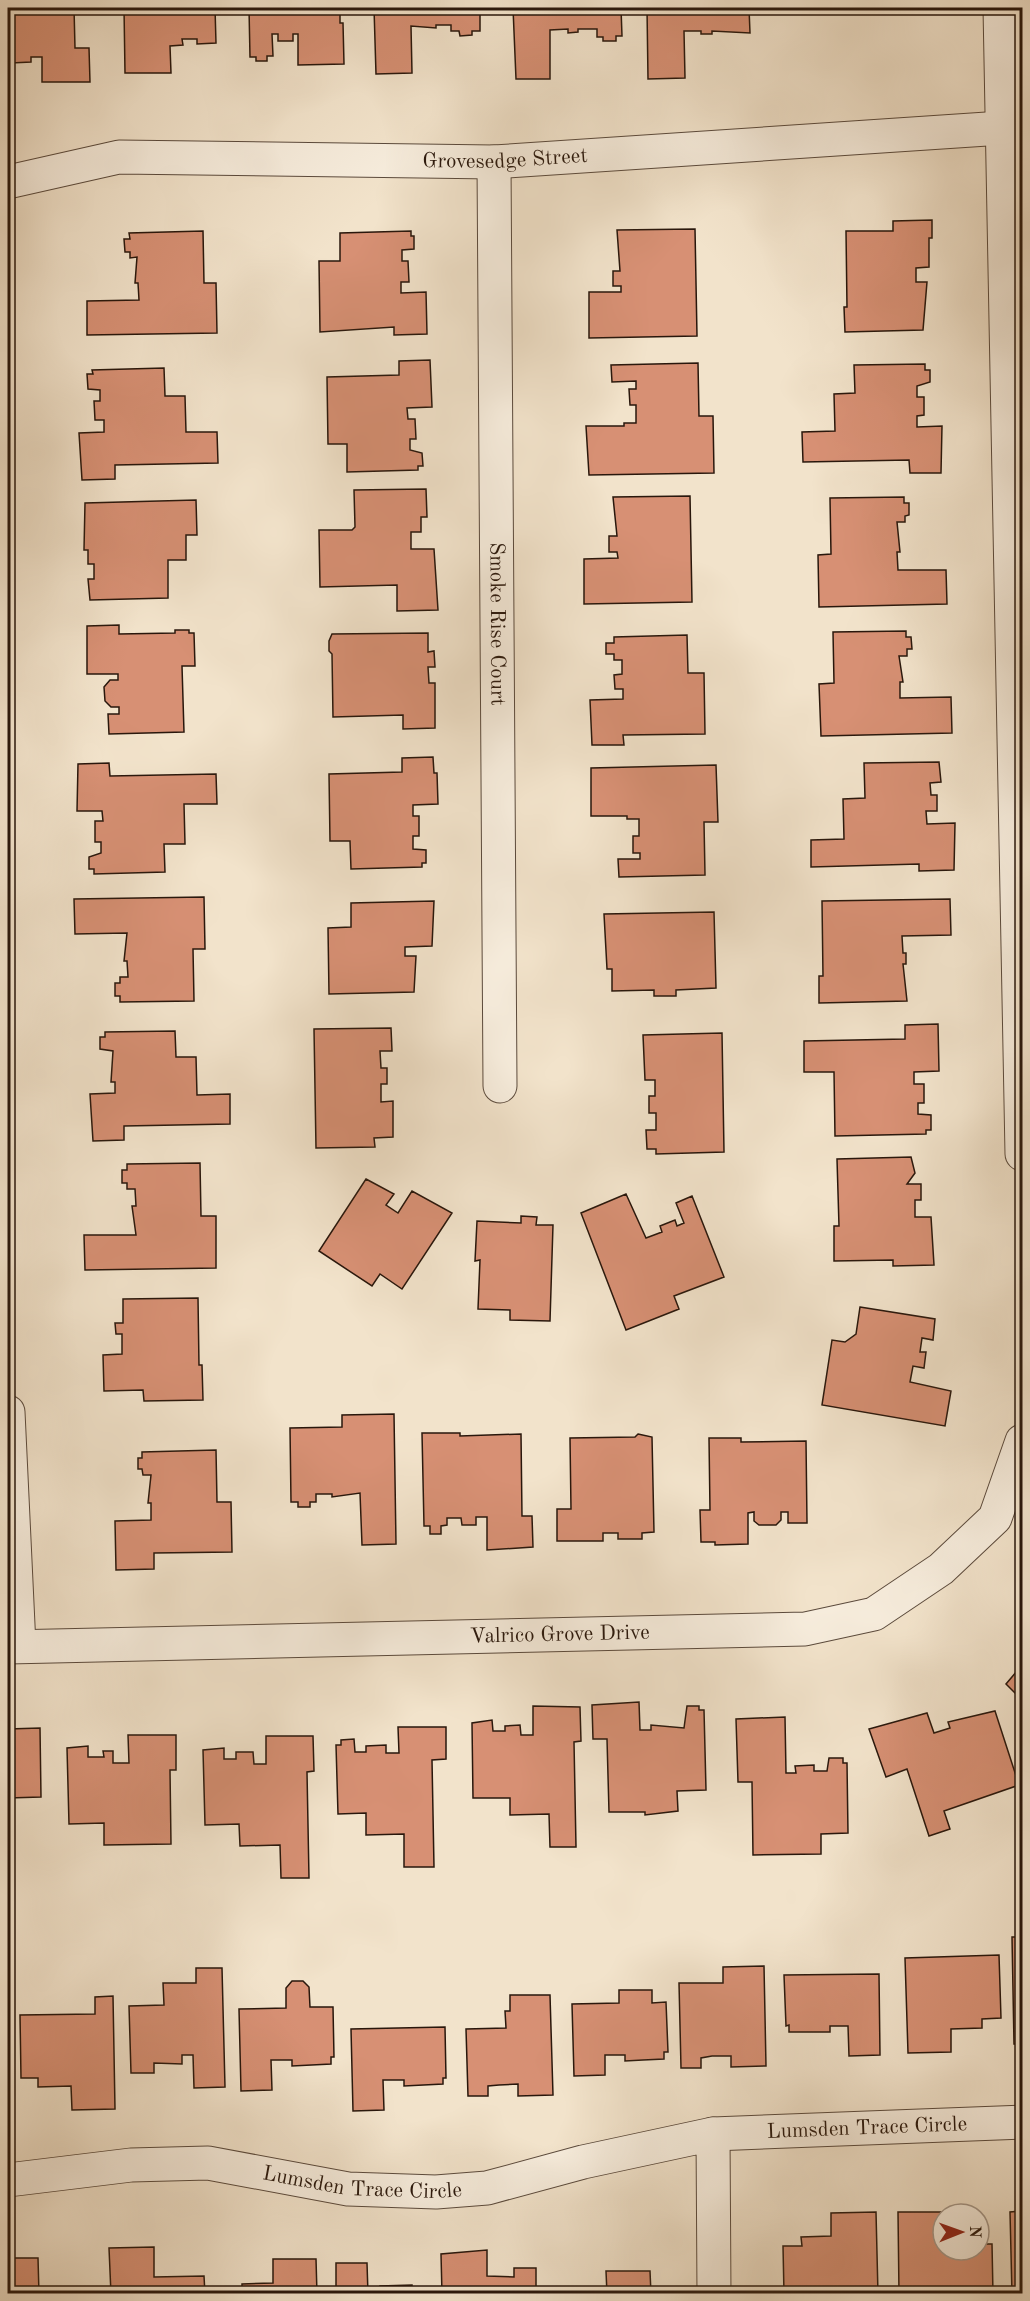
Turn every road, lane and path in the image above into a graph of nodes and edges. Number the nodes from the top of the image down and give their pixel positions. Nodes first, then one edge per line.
1 (1000, 8) edge
2 (1002, 128) junction
3 (494, 162) junction
4 (8, 182) edge
5 (500, 1086) dead end
6 (1023, 1154) edge
7 (8, 1413) edge
8 (1023, 1441) edge
9 (13, 1647) edge
10 (1023, 2122) edge
11 (713, 2134) junction
12 (8, 2180) edge
13 (714, 2294) edge

1 - 2 street
2 - 3 street, Grovesedge Street
2 - 6 street
3 - 4 street, Grovesedge Street
3 - 5 street, Smoke Rise Court
7 - 9 street
8 - 9 street, Valrico Grove Drive
10 - 11 street, Lumsden Trace Circle
11 - 12 street, Lumsden Trace Circle
11 - 13 street

